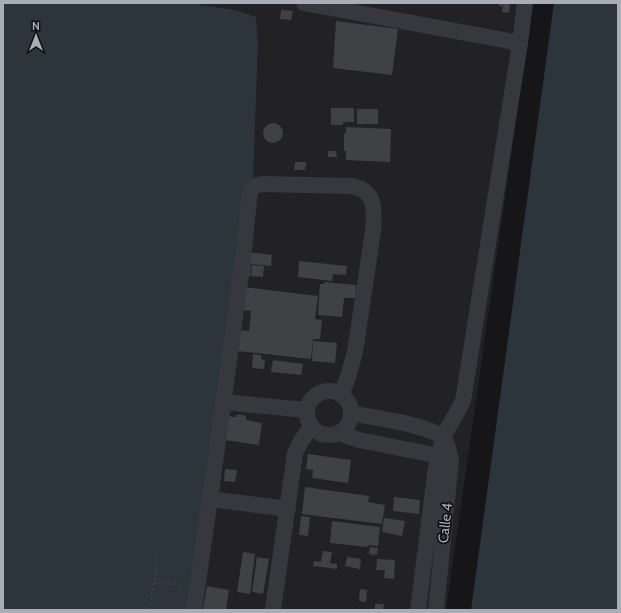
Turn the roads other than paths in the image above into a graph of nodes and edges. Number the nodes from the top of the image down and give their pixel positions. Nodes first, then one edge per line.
1 (304, 3) edge
2 (525, 3) edge
3 (520, 43) junction
4 (341, 395) junction
5 (223, 402) junction
6 (307, 410) junction
7 (351, 413) junction
8 (311, 427) junction
9 (340, 432) junction
10 (443, 437) junction
11 (439, 456) junction
12 (210, 499) junction
13 (288, 509) junction
14 (194, 610) edge
15 (273, 610) edge
16 (418, 610) edge
17 (436, 610) edge

1 - 3 lane
2 - 3 lane
3 - 10 lane
4 - 5 lane
4 - 6 lane
4 - 7 lane
5 - 6 lane
5 - 12 lane
6 - 8 lane
7 - 9 lane
7 - 10 lane
8 - 9 lane
8 - 13 lane
9 - 11 lane
10 - 11 lane
10 - 17 lane, Calle 4
11 - 16 lane
12 - 13 lane
12 - 14 lane
13 - 15 lane

